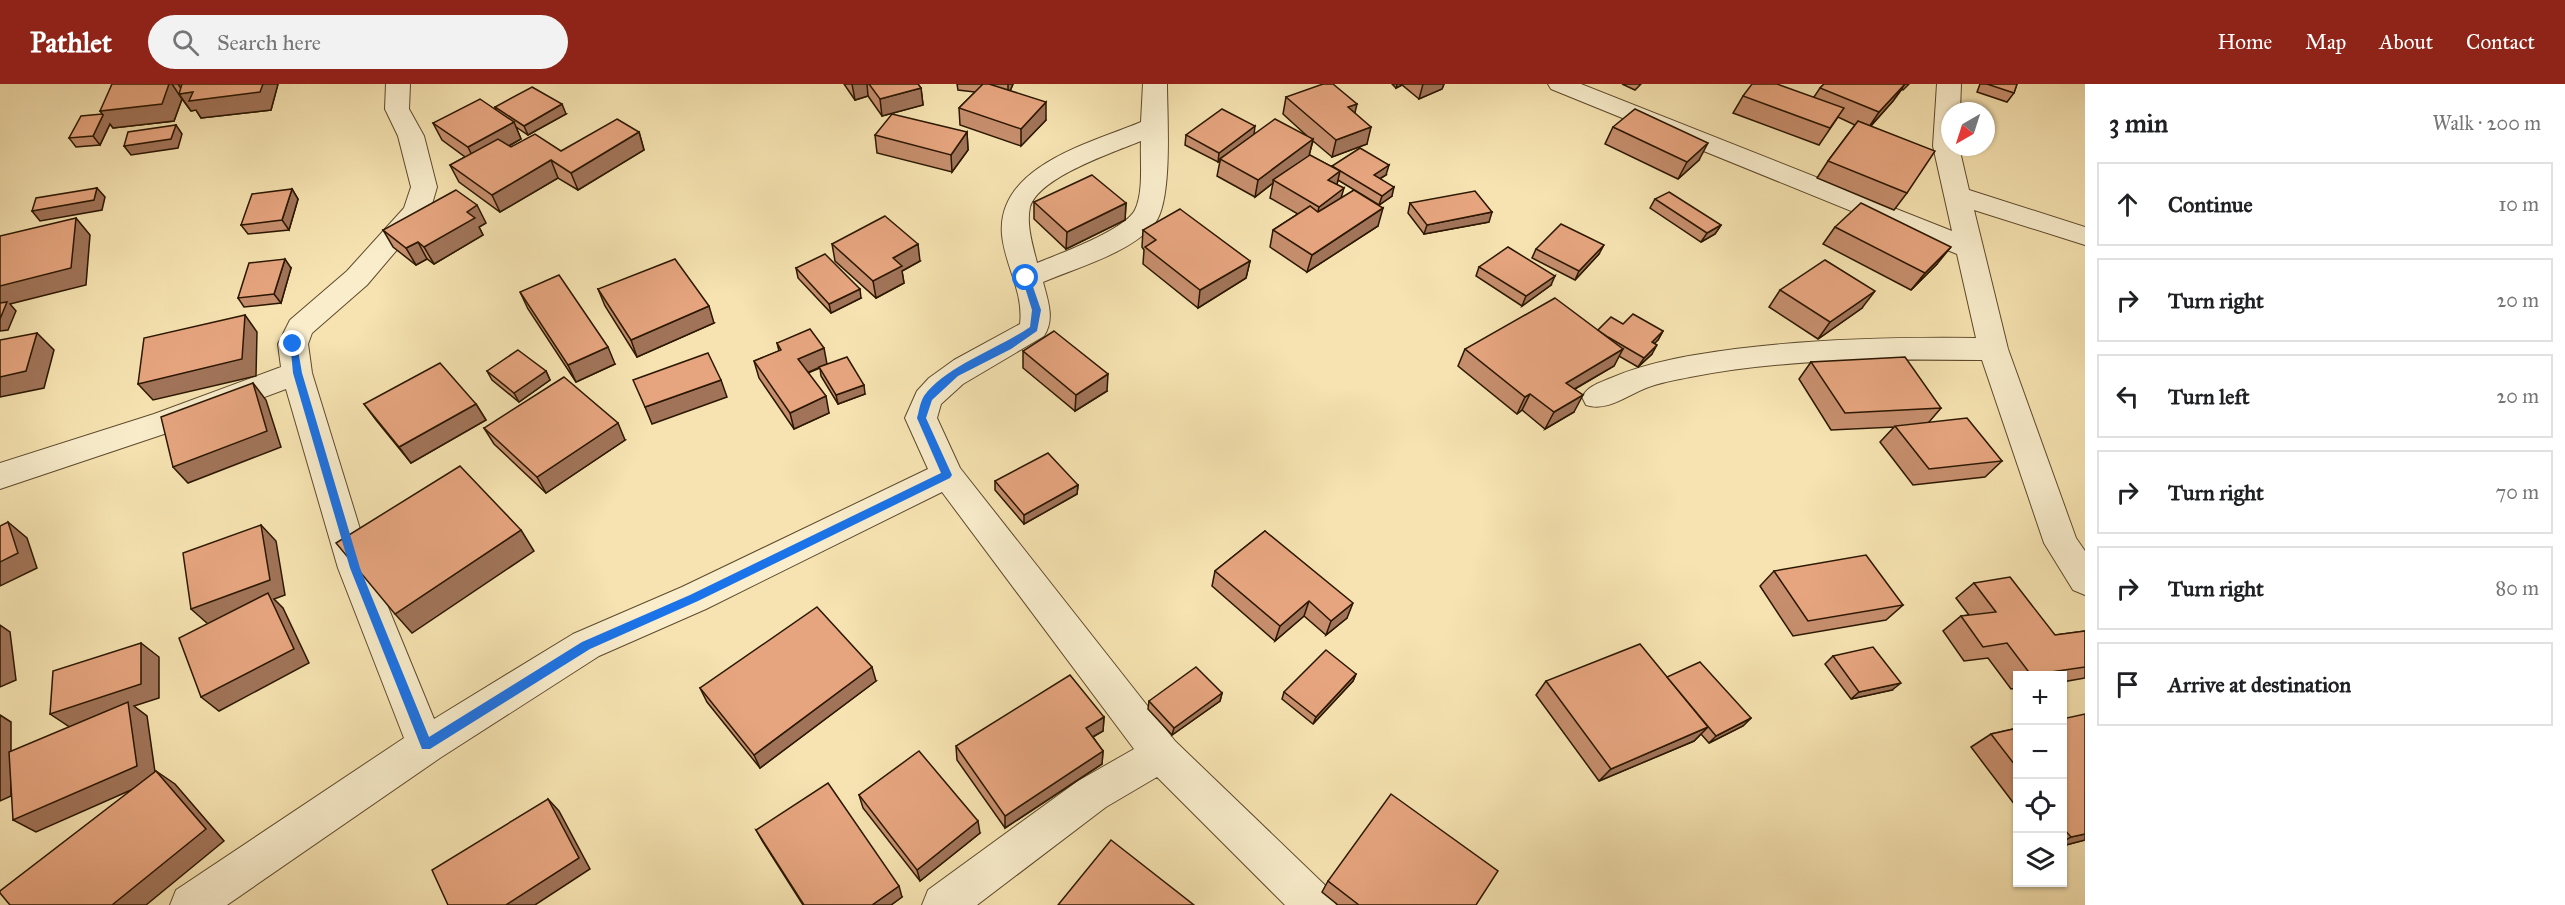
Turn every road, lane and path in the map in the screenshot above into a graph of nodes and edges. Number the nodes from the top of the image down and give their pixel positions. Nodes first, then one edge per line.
1 (398, 84) edge
2 (1155, 84) edge
3 (1560, 84) edge
4 (1949, 84) edge
5 (1155, 126) junction
6 (1956, 195) junction
7 (2085, 236) edge
8 (1968, 248) junction
9 (1026, 278) junction
10 (1994, 349) junction
11 (297, 373) junction
12 (1597, 397) dead end
13 (947, 475) junction
14 (0, 476) edge
15 (2085, 580) edge
16 (426, 745) junction
17 (1161, 754) junction
18 (191, 905) edge
19 (943, 905) edge
20 (1315, 905) edge

1 - 11 street
2 - 5 street
3 - 8 street
4 - 6 street
5 - 9 street
5 - 9 street
6 - 7 street
6 - 8 street
8 - 10 street
9 - 13 street
10 - 12 street
10 - 15 street
11 - 14 street
11 - 16 street
13 - 16 street
13 - 17 street
16 - 18 street
17 - 19 street
17 - 20 street

